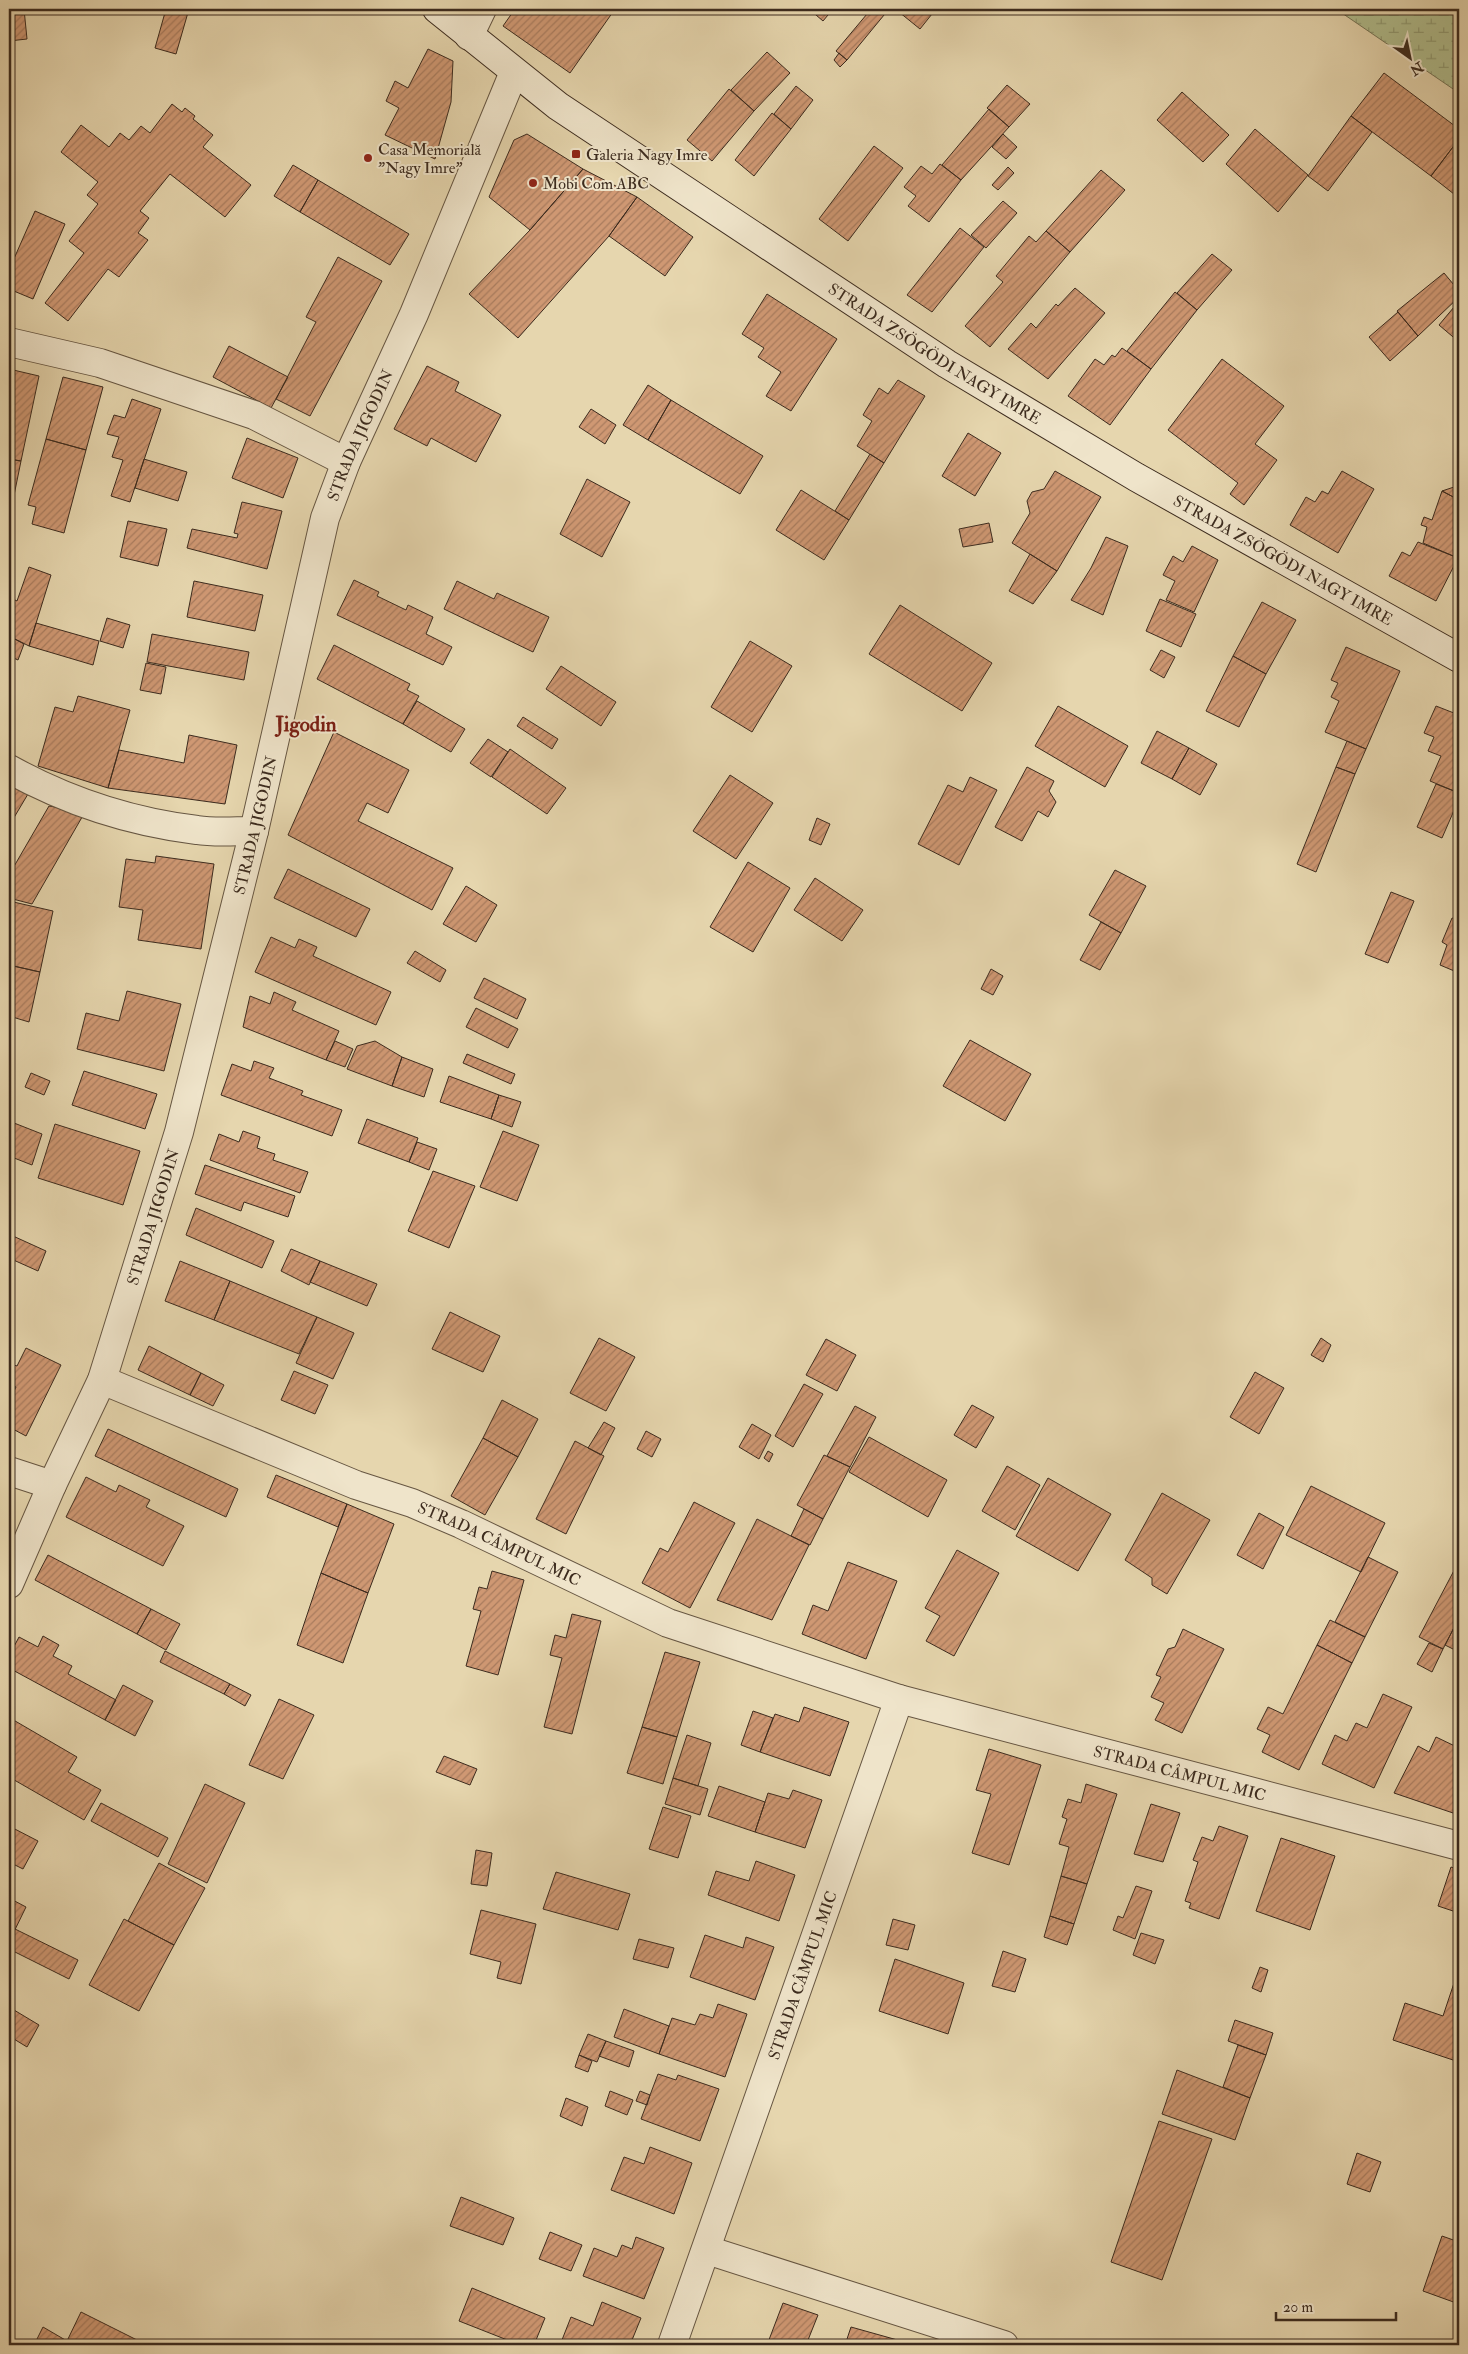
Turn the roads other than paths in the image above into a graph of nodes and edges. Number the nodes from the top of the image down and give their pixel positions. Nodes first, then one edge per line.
1 (436, 9) edge
2 (482, 9) edge
3 (469, 36) junction
4 (514, 72) junction
5 (9, 342) edge
6 (346, 462) junction
7 (1459, 658) edge
8 (9, 769) edge
9 (254, 831) junction
10 (102, 1380) junction
11 (9, 1471) edge
12 (52, 1485) junction
13 (9, 1584) edge
14 (899, 1699) junction
15 (1459, 1846) edge
16 (707, 2250) junction
17 (672, 2345) edge
18 (1004, 2345) edge

1 - 3 street, STRADA ZSÖGÖDI NAGY IMRE
2 - 3 street
3 - 4 street, STRADA ZSÖGÖDI NAGY IMRE
4 - 6 street, STRADA JIGODIN
4 - 7 street, STRADA ZSÖGÖDI NAGY IMRE
5 - 6 street
6 - 9 street, STRADA JIGODIN
8 - 9 street
9 - 10 street, STRADA JIGODIN
10 - 12 street, STRADA JIGODIN
10 - 14 street, STRADA CÂMPUL MIC
11 - 12 street
12 - 13 street, STRADA JIGODIN
14 - 15 street, STRADA CÂMPUL MIC
14 - 16 street, STRADA CÂMPUL MIC
16 - 17 street, STRADA CÂMPUL MIC
16 - 18 street

